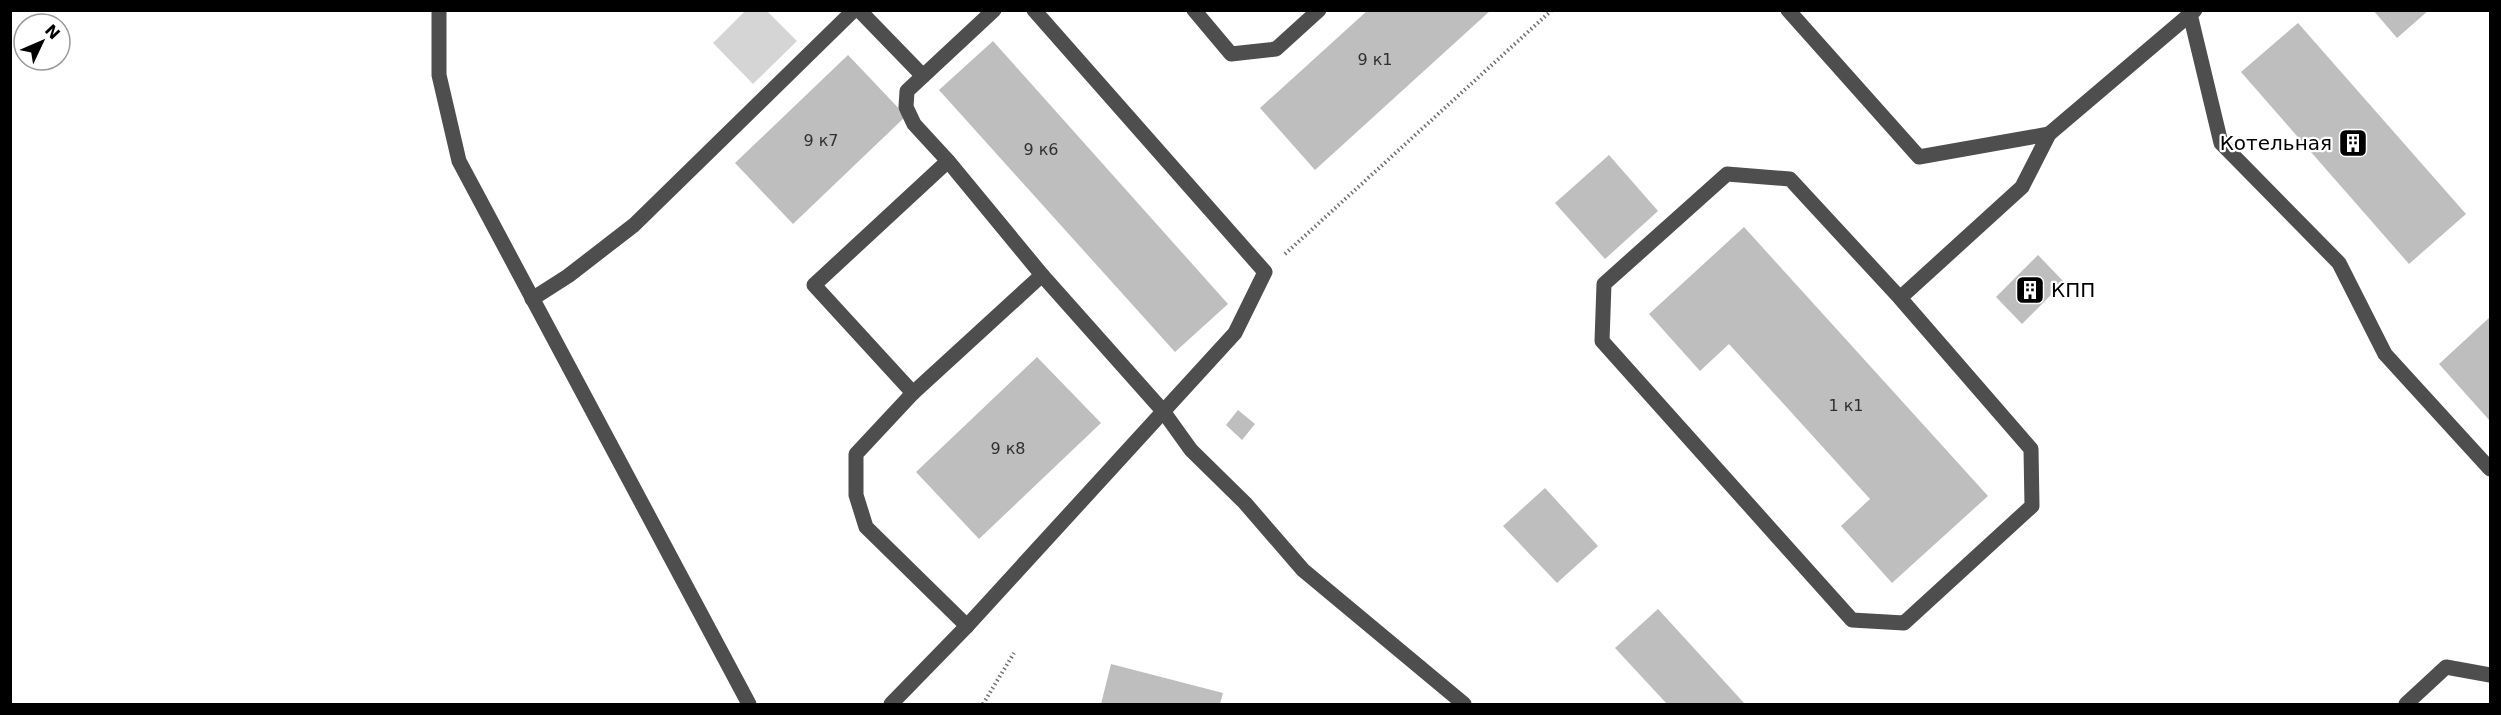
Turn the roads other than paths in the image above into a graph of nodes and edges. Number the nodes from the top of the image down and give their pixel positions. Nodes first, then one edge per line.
1 (439, 10) edge
2 (856, 10) edge
3 (994, 10) edge
4 (1034, 10) edge
5 (1194, 10) edge
6 (1319, 10) edge
7 (1788, 10) edge
8 (2192, 12) edge
9 (923, 76) junction
10 (2049, 134) junction
11 (948, 161) junction
12 (1042, 275) junction
13 (1900, 298) junction
14 (532, 299) junction
15 (913, 393) junction
16 (1163, 411) junction
17 (2490, 469) edge
18 (967, 626) junction
19 (2490, 675) edge
20 (749, 705) edge
21 (891, 705) edge
22 (1464, 705) edge
23 (2406, 705) edge

1 - 14 street
2 - 9 street
2 - 14 street
3 - 9 street
4 - 16 street
5 - 6 street
7 - 10 street
8 - 10 street
8 - 17 street
9 - 11 street
10 - 13 street
11 - 12 street
11 - 15 street
12 - 15 street
12 - 16 street
13 - 13 street
14 - 20 street
15 - 18 street
16 - 18 street
16 - 22 street
18 - 21 street
19 - 23 street

